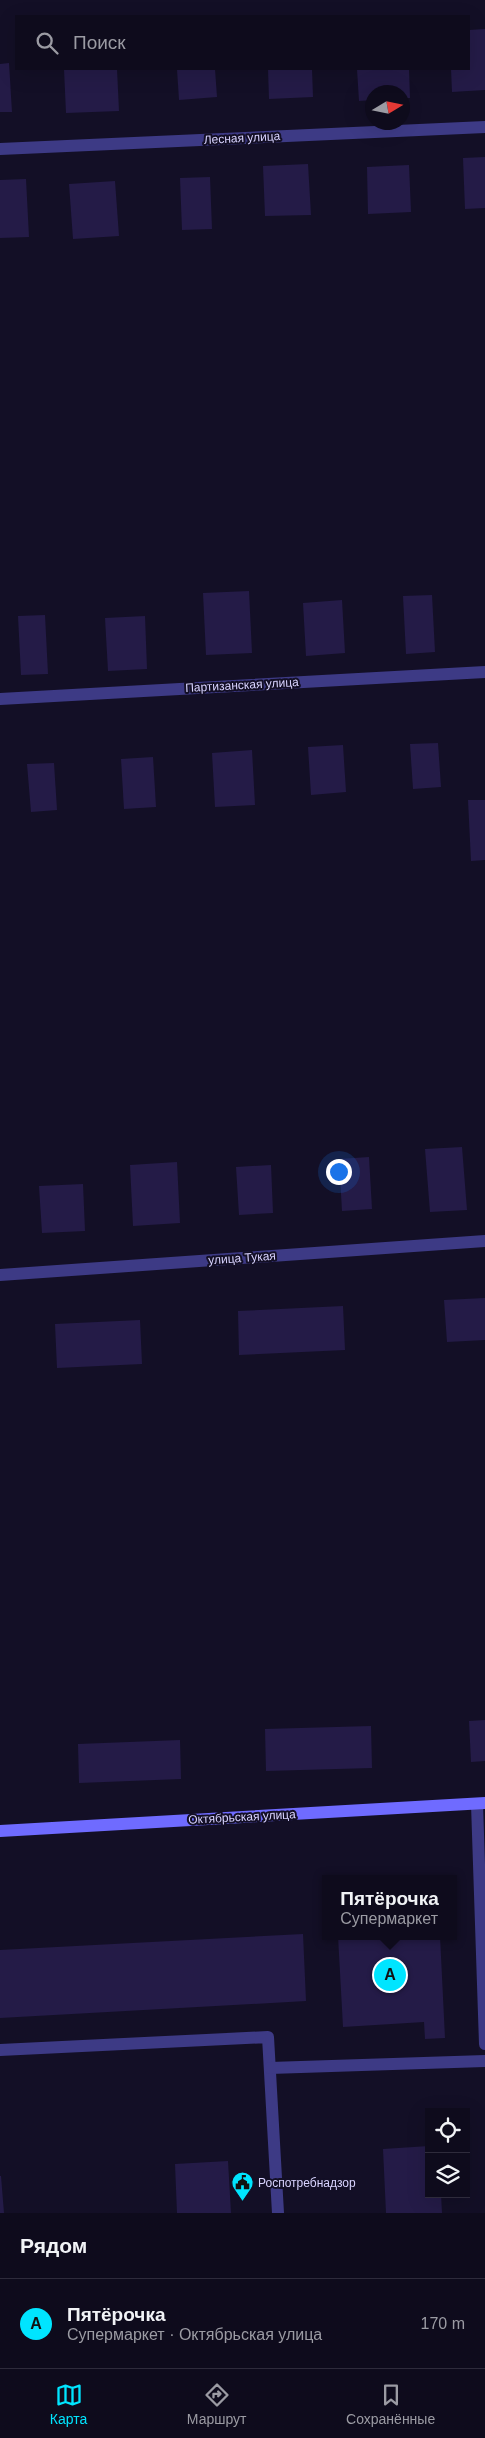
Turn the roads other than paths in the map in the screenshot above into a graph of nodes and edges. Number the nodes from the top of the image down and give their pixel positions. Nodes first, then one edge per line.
1 (485, 127) edge
2 (0, 149) edge
3 (485, 672) edge
4 (0, 699) edge
5 (485, 1241) edge
6 (0, 1275) edge
7 (481, 1804) edge
8 (0, 1831) edge
9 (485, 2044) edge
10 (0, 2050) edge
11 (485, 2061) edge
12 (270, 2068) junction
13 (278, 2213) edge

1 - 2 street, Лесная улица
3 - 4 street, Партизанская улица
5 - 6 street, улица Тукая
7 - 8 main road, Октябрьская улица
7 - 9 street
10 - 12 street
11 - 12 street
12 - 13 street

